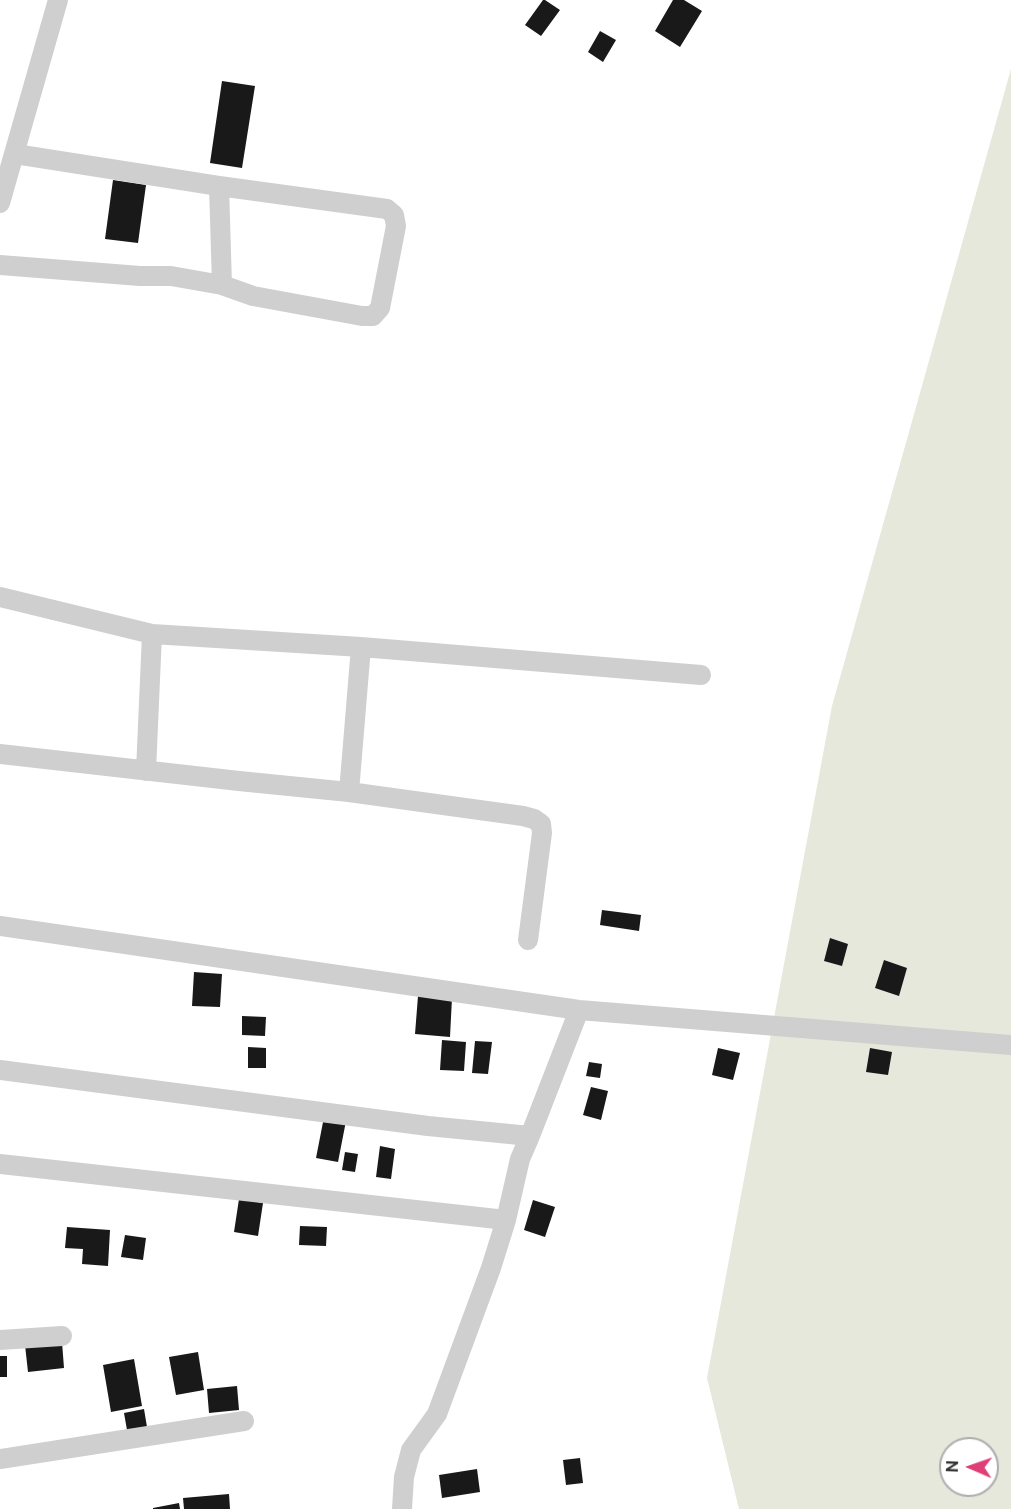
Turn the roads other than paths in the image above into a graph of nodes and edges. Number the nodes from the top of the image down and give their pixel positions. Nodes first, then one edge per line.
1 (58, 0) edge
2 (15, 154) junction
3 (219, 186) junction
4 (0, 203) edge
5 (0, 265) edge
6 (222, 285) junction
7 (0, 597) edge
8 (152, 634) junction
9 (361, 647) junction
10 (701, 675) dead end
11 (0, 754) edge
12 (146, 771) junction
13 (349, 792) junction
14 (0, 927) edge
15 (528, 940) dead end
16 (579, 1010) junction
17 (1011, 1045) edge
18 (0, 1070) edge
19 (530, 1137) junction
20 (0, 1164) edge
21 (506, 1220) junction
22 (62, 1336) dead end
23 (0, 1340) edge
24 (244, 1421) dead end
25 (0, 1459) edge
26 (402, 1509) edge

1 - 2 street
2 - 3 street
2 - 4 street
3 - 6 street
3 - 6 street
5 - 6 street
7 - 8 street
8 - 9 street
8 - 12 street
9 - 10 street
9 - 13 street
11 - 12 street
12 - 13 street
13 - 15 street
14 - 16 street
16 - 17 street
16 - 19 street
18 - 19 street
19 - 21 street
20 - 21 street
21 - 26 street
22 - 23 street
24 - 25 street

